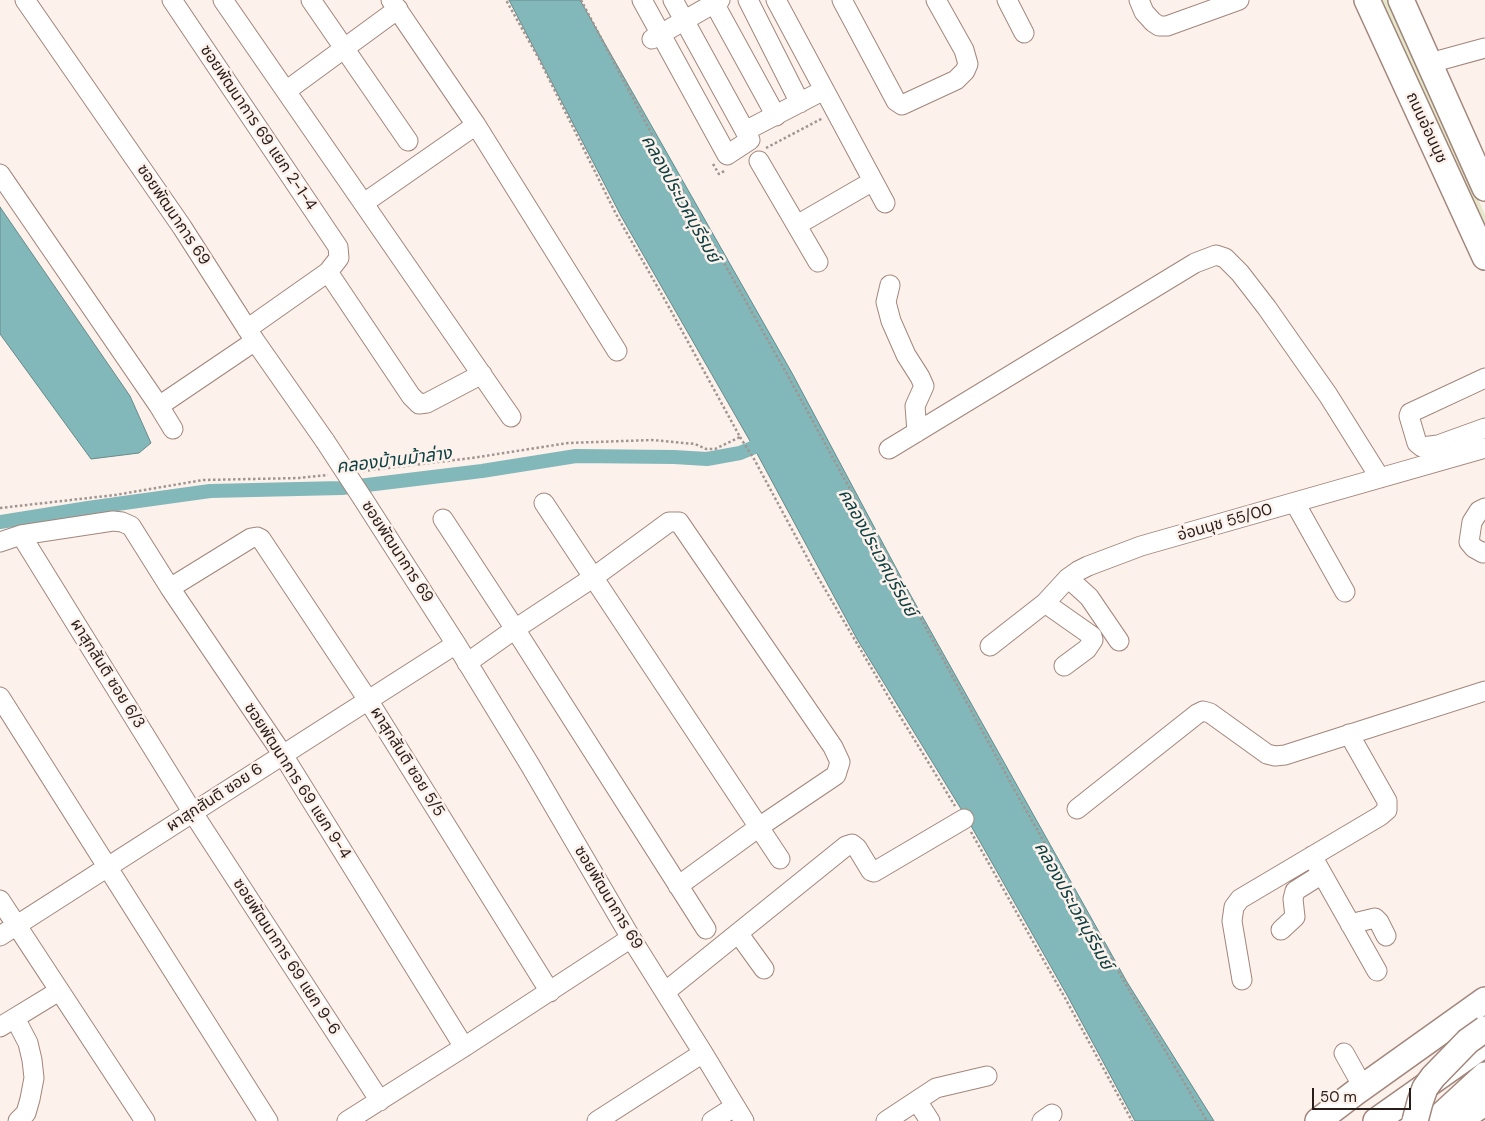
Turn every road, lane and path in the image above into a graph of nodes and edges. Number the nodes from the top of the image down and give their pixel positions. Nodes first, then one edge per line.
1 (25, 0) edge
2 (172, 0) edge
3 (223, 0) edge
4 (311, 0) edge
5 (580, 0) edge
6 (642, 0) edge
7 (673, 0) edge
8 (748, 0) edge
9 (776, 0) edge
10 (842, 0) edge
11 (936, 0) edge
12 (1007, 0) edge
13 (1139, 0) edge
14 (1239, 0) edge
15 (1367, 0) edge
16 (1401, 0) edge
17 (718, 1) edge
18 (394, 5) edge
19 (684, 20) junction
20 (1024, 33) dead end
21 (656, 36) junction
22 (344, 48) junction
23 (1485, 48) edge
24 (1430, 63) junction
25 (824, 90) junction
26 (286, 91) junction
27 (800, 103) junction
28 (835, 111) junction
29 (776, 116) junction
30 (476, 125) junction
31 (745, 131) junction
32 (408, 141) dead end
33 (760, 156) joint
34 (727, 170) dead end
35 (0, 174) edge
36 (719, 174) dead end
37 (1482, 174) edge
38 (873, 182) junction
39 (364, 203) junction
40 (884, 203) dead end
41 (797, 225) junction
42 (1485, 257) edge
43 (818, 262) dead end
44 (334, 265) junction
45 (890, 285) dead end
46 (251, 335) junction
47 (616, 351) dead end
48 (482, 374) junction
49 (1485, 378) edge
50 (159, 406) junction
51 (511, 417) dead end
52 (1485, 428) edge
53 (173, 429) dead end
54 (917, 432) junction
55 (740, 438) dead end
56 (1485, 448) edge
57 (889, 449) dead end
58 (1380, 478) junction
59 (544, 503) dead end
60 (1295, 503) junction
61 (1485, 508) edge
62 (443, 519) dead end
63 (21, 535) junction
64 (0, 542) edge
65 (1485, 552) edge
66 (594, 577) junction
67 (1068, 578) junction
68 (170, 588) junction
69 (1345, 592) dead end
70 (1045, 603) junction
71 (515, 629) junction
72 (1119, 640) dead end
73 (456, 644) junction
74 (990, 646) dead end
75 (467, 663) junction
76 (1064, 666) dead end
77 (1485, 690) edge
78 (0, 697) edge
79 (368, 700) junction
80 (1349, 734) junction
81 (283, 755) junction
82 (1077, 809) dead end
83 (193, 813) junction
84 (964, 819) junction
85 (759, 827) junction
86 (1312, 856) junction
87 (780, 859) dead end
88 (108, 867) junction
89 (1322, 874) junction
90 (678, 886) junction
91 (0, 900) edge
92 (1350, 924) junction
93 (16, 926) junction
94 (706, 929) dead end
95 (1281, 930) dead end
96 (738, 933) junction
97 (0, 936) edge
98 (1386, 936) dead end
99 (631, 938) junction
100 (764, 968) dead end
101 (1377, 971) dead end
102 (1242, 980) dead end
103 (59, 990) junction
104 (550, 992) junction
105 (665, 992) junction
106 (1485, 1000) edge
107 (7, 1022) edge
108 (1485, 1029) edge
109 (1485, 1044) edge
110 (464, 1047) junction
111 (703, 1053) junction
112 (1344, 1053) dead end
113 (1485, 1075) edge
114 (987, 1076) dead end
115 (1363, 1087) junction
116 (380, 1101) junction
117 (917, 1101) junction
118 (1485, 1102) edge
119 (739, 1114) edge
120 (1319, 1120) edge
121 (18, 1121) edge
122 (144, 1121) edge
123 (268, 1121) edge
124 (347, 1121) edge
125 (597, 1121) edge
126 (712, 1121) edge
127 (886, 1121) edge
128 (930, 1121) edge
129 (1132, 1121) edge
130 (1207, 1121) edge
131 (1376, 1121) edge
132 (1415, 1121) edge
133 (1435, 1121) edge
134 (1457, 1121) edge

1 - 46 street, ซอยพัฒนาการ 69
2 - 44 street, ซอยพัฒนาการ 69 แยก 2-1-4
3 - 26 street
4 - 22 street
5 - 130 path
6 - 21 street
7 - 19 street
8 - 27 street
9 - 25 street
10 - 11 street
12 - 20 street
13 - 14 street
15 - 42 main road, ถนนอ่อนนุช
16 - 24 main road, ถนนอ่อนนุช
17 - 19 street
17 - 29 street
18 - 22 street
18 - 30 street
19 - 21 street
19 - 31 street
21 - 31 street
22 - 26 street
22 - 32 street
23 - 24 street
24 - 37 main road, ถนนอ่อนนุช
25 - 27 street
25 - 28 street
26 - 39 street
27 - 29 street
28 - 33 path
28 - 38 street
29 - 31 street
30 - 39 street
30 - 47 street
33 - 41 street
34 - 36 path
35 - 50 street
38 - 40 street
38 - 41 street
39 - 48 street
41 - 43 street
44 - 46 street
44 - 48 street, ซอยพัฒนาการ 69 แยก 2-1-4
45 - 54 street
46 - 50 street
46 - 73 street, ซอยพัฒนาการ 69, bridge
48 - 51 street
49 - 52 street
50 - 53 street
54 - 57 street
54 - 58 street
55 - 84 path
56 - 58 street, อ่อนนุช 55/00
58 - 60 street, อ่อนนุช 55/00
59 - 66 street
60 - 67 street, อ่อนนุช 55/00
60 - 69 street
61 - 65 street
62 - 71 street
63 - 64 street
63 - 68 street, ซอยพัฒนาการ 69 แยก 9-4
63 - 83 street, ผาสุกสันติ ซอย 6/3
66 - 71 street
66 - 85 street
66 - 85 street
67 - 70 street, อ่อนนุช 55/00
67 - 72 street
68 - 79 street, ผาสุกสันติ ซอย 5/5
68 - 81 street, ซอยพัฒนาการ 69 แยก 9-4
70 - 74 street, อ่อนนุช 55/00
70 - 76 street
71 - 75 street
71 - 90 street
73 - 75 street, ซอยพัฒนาการ 69
73 - 79 street, ผาสุกสันติ ซอย 6
75 - 99 street, ซอยพัฒนาการ 69
77 - 80 street
78 - 88 street
79 - 81 street, ผาสุกสันติ ซอย 6
79 - 104 street, ผาสุกสันติ ซอย 5/5
80 - 82 street
80 - 86 street
81 - 83 street, ผาสุกสันติ ซอย 6
81 - 110 street, ซอยพัฒนาการ 69 แยก 9-4
83 - 88 street, ผาสุกสันติ ซอย 6
83 - 116 street, ซอยพัฒนาการ 69 แยก 9-6
84 - 96 street
84 - 129 path
85 - 87 street
85 - 90 street
86 - 89 street
86 - 102 street
88 - 93 street, ผาสุกสันติ ซอย 6
88 - 123 street
89 - 92 street
89 - 95 street
90 - 94 street
91 - 93 street
92 - 98 street
92 - 101 street
93 - 97 street, ผาสุกสันติ ซอย 6
93 - 103 street
96 - 100 street
96 - 105 street
99 - 104 street
99 - 105 street, ซอยพัฒนาการ 69
103 - 107 street
103 - 122 street
104 - 110 street
105 - 111 street, ซอยพัฒนาการ 69
106 - 115 main road
107 - 121 street
108 - 132 main road, bridge
109 - 131 main road
110 - 116 street
111 - 119 street, ซอยพัฒนาการ 69
111 - 125 street
112 - 115 street
113 - 133 main road
114 - 117 street
115 - 120 main road
116 - 124 street
117 - 127 street
117 - 128 street
118 - 134 main road
119 - 126 street

